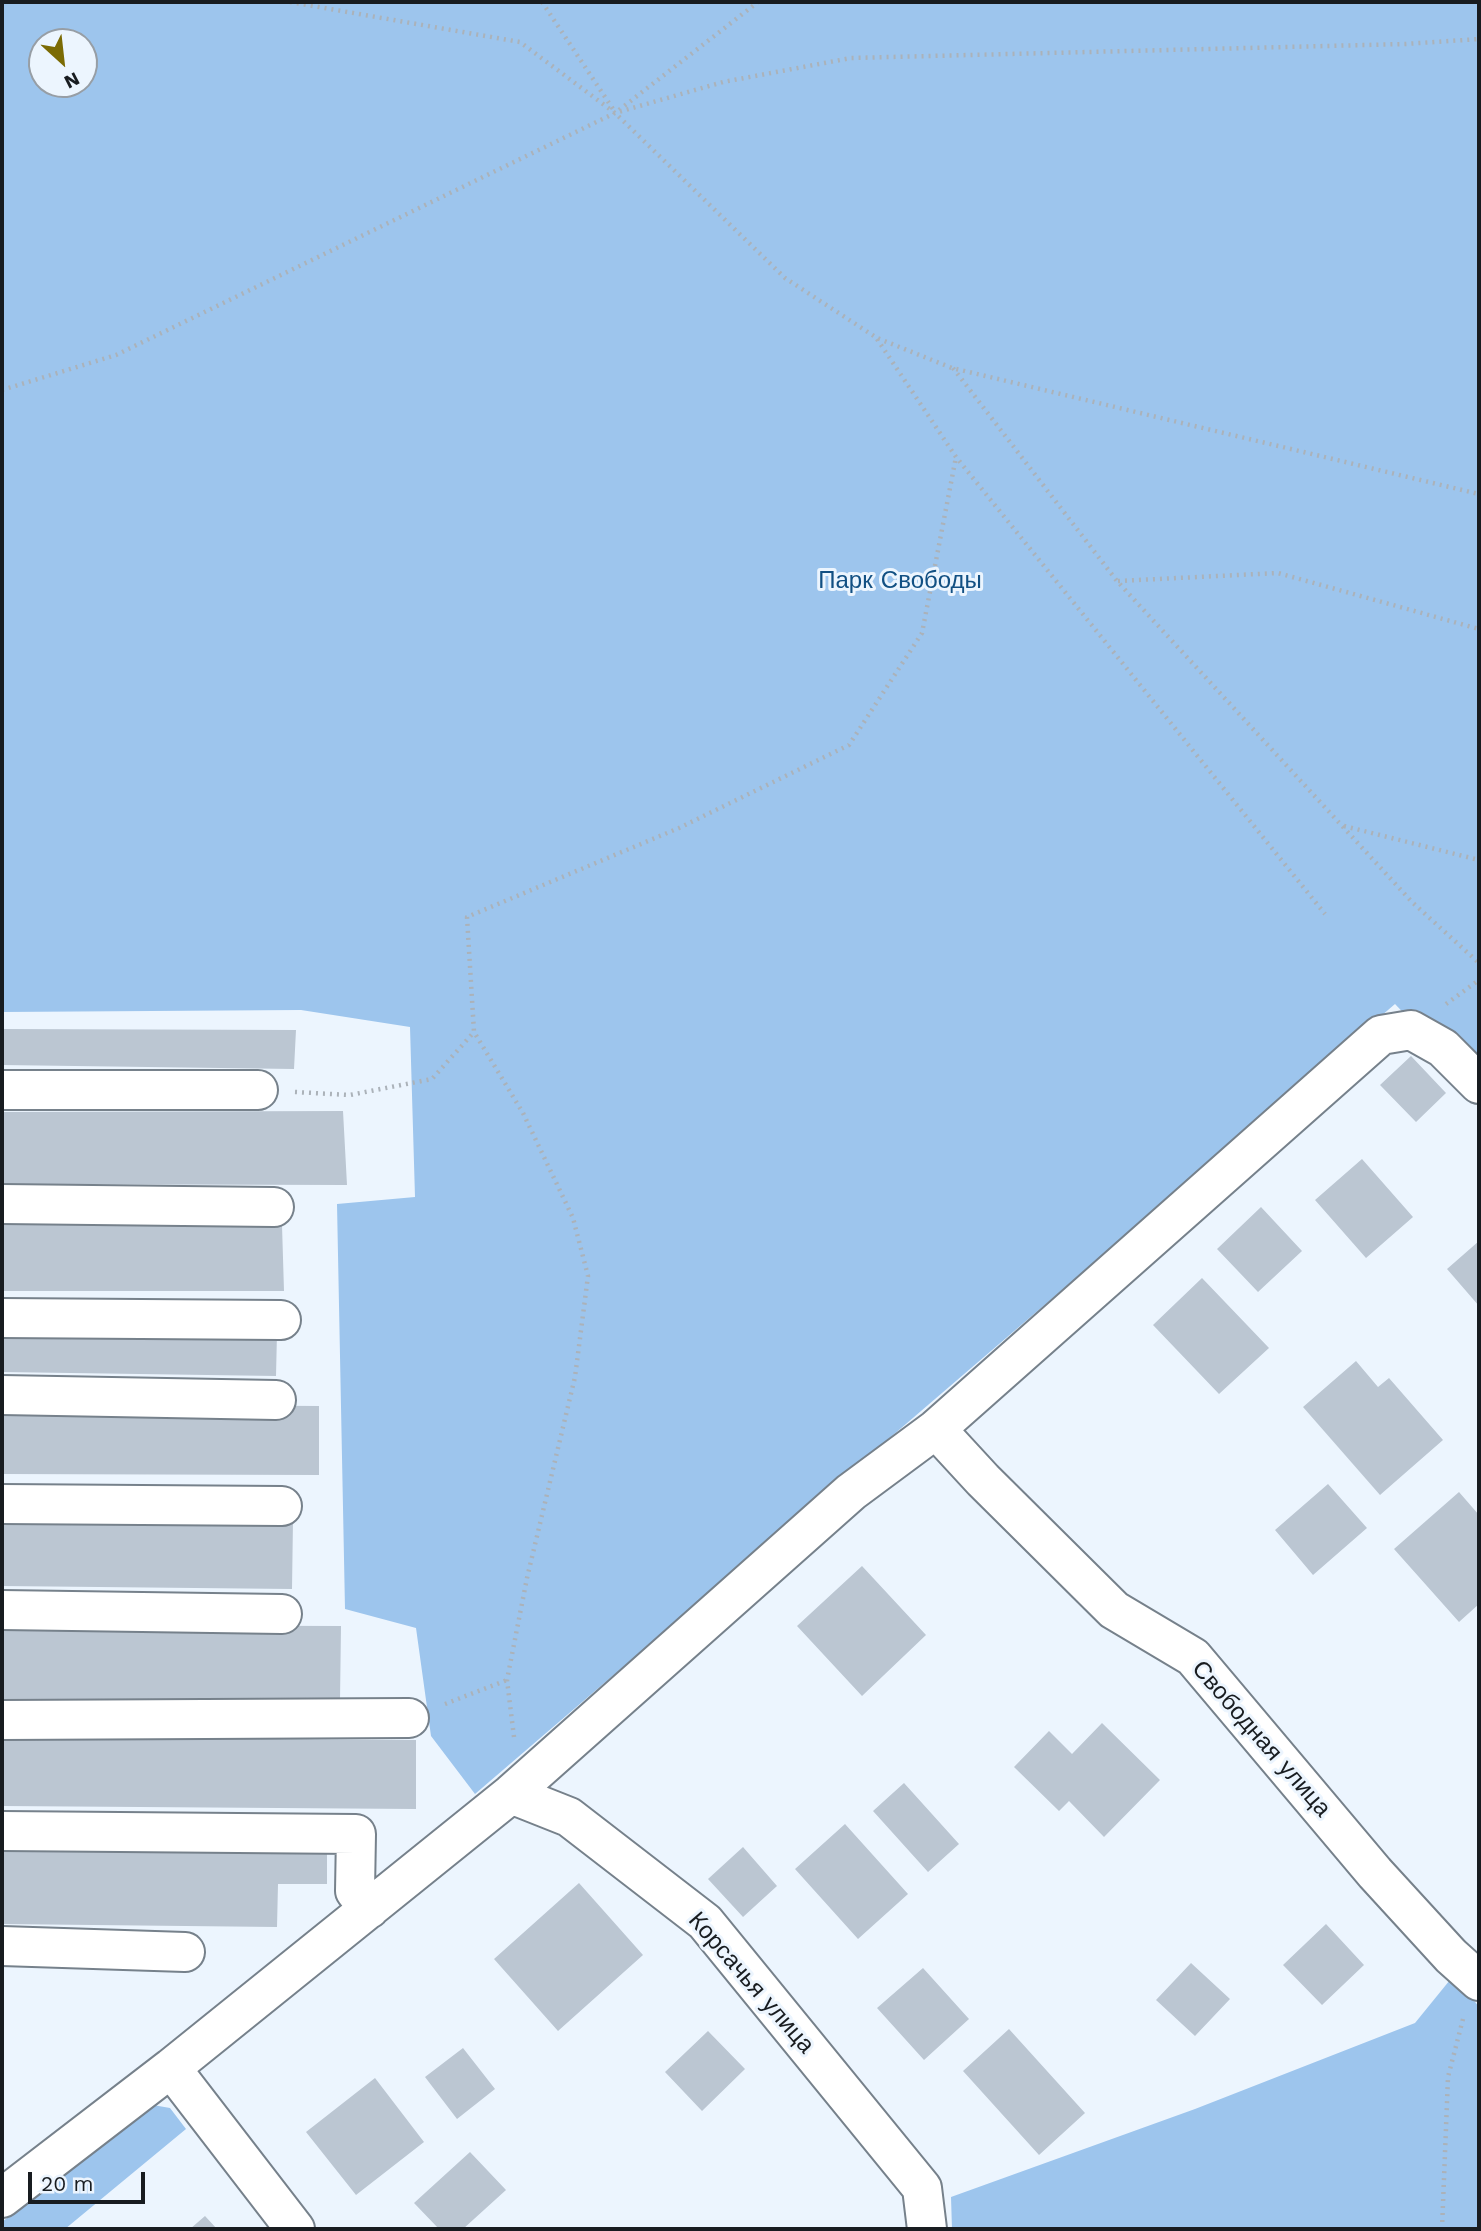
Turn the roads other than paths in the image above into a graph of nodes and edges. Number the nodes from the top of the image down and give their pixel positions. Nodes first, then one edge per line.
1 (1479, 1084) edge
2 (2, 1090) edge
3 (258, 1090) road end
4 (2, 1205) edge
5 (274, 1207) dead end
6 (2, 1318) edge
7 (281, 1320) dead end
8 (2, 1395) edge
9 (276, 1400) dead end
10 (936, 1429) junction
11 (2, 1504) edge
12 (282, 1506) dead end
13 (2, 1610) edge
14 (282, 1614) dead end
15 (409, 1718) road end
16 (2, 1720) edge
17 (512, 1794) junction
18 (2, 1831) edge
19 (369, 1909) junction
20 (2, 1946) edge
21 (185, 1952) dead end
22 (1475, 1997) edge
23 (171, 2068) junction
24 (2, 2198) edge
25 (295, 2229) edge
26 (927, 2229) edge

1 - 10 street
2 - 3 street
4 - 5 street
6 - 7 street
8 - 9 street
10 - 17 street
10 - 22 street, Свободная улица
11 - 12 street
13 - 14 street
15 - 16 street
17 - 19 street
17 - 26 street, Корсачья улица
18 - 19 street
19 - 23 street
20 - 21 street
23 - 24 street
23 - 25 street

